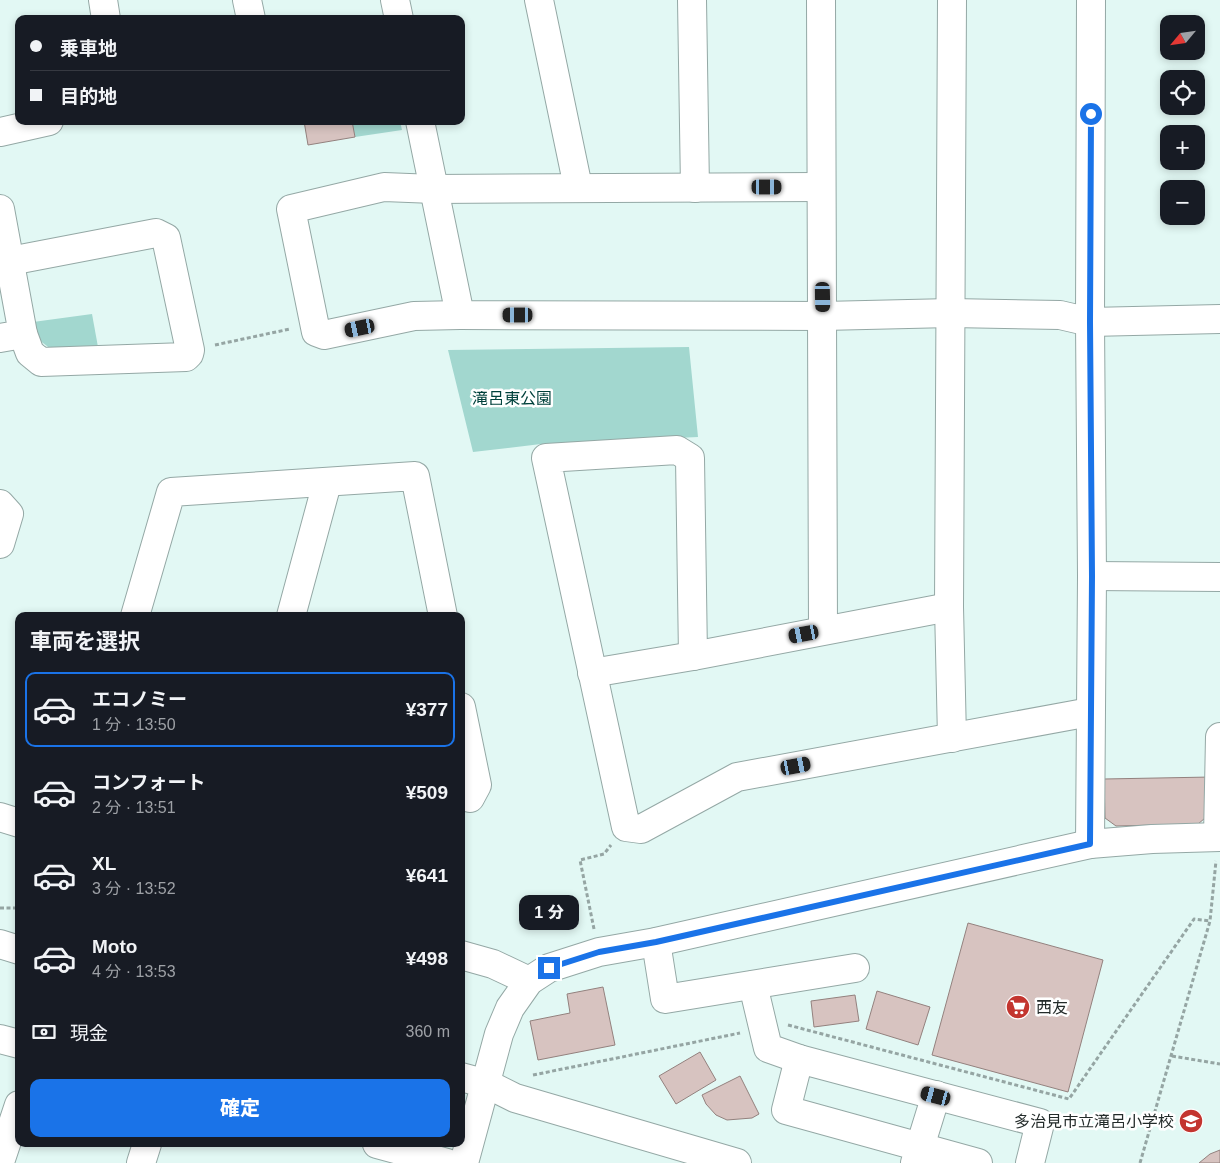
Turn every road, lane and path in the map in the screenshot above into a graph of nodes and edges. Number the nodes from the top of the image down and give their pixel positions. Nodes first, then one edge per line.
1 (103, 0) edge
2 (247, 0) edge
3 (395, 0) edge
4 (539, 0) edge
5 (692, 0) edge
6 (821, 0) edge
7 (952, 0) edge
8 (1091, 0) edge
9 (105, 15) edge
10 (250, 15) edge
11 (398, 15) edge
12 (32, 125) edge
13 (421, 125) edge
14 (0, 132) edge
15 (578, 187) junction
16 (821, 187) junction
17 (695, 188) junction
18 (434, 189) junction
19 (0, 209) edge
20 (10, 261) junction
21 (951, 313) junction
22 (460, 315) junction
23 (823, 316) junction
24 (1220, 319) edge
25 (1090, 322) junction
26 (313, 324) junction
27 (12, 336) edge
28 (190, 350) junction
29 (327, 483) junction
30 (0, 504) edge
31 (0, 544) edge
32 (1092, 576) junction
33 (1220, 577) edge
34 (949, 607) junction
35 (136, 612) edge
36 (292, 612) edge
37 (442, 612) edge
38 (823, 630) junction
39 (693, 656) junction
40 (592, 673) junction
41 (1090, 712) junction
42 (465, 726) edge
43 (1220, 737) edge
44 (952, 738) junction
45 (465, 796) edge
46 (0, 817) edge
47 (15, 822) edge
48 (626, 827) junction
49 (1219, 837) edge
50 (1090, 844) junction
51 (0, 908) edge
52 (15, 908) edge
53 (1210, 921) junction
54 (656, 942) junction
55 (0, 944) edge
56 (15, 949) edge
57 (599, 952) junction
58 (465, 956) edge
59 (854, 968) dead end
60 (529, 981) junction
61 (754, 985) junction
62 (764, 1028) junction
63 (0, 1039) edge
64 (15, 1043) edge
65 (1172, 1056) junction
66 (799, 1059) junction
67 (1220, 1064) edge
68 (474, 1080) edge
69 (936, 1096) junction
70 (515, 1098) junction
71 (15, 1117) edge
72 (146, 1147) edge
73 (390, 1152) edge
74 (917, 1155) edge
75 (0, 1162) edge
76 (141, 1163) edge
77 (447, 1163) edge
78 (464, 1163) edge
79 (736, 1163) edge
80 (978, 1163) edge
81 (1030, 1163) edge
82 (1140, 1163) edge

1 - 9 street
2 - 10 street
3 - 11 street
4 - 15 street
5 - 17 street
6 - 16 street
7 - 21 street
8 - 25 street
12 - 14 street
13 - 18 street
15 - 17 street
15 - 18 street
16 - 17 street
16 - 23 street
18 - 22 street
18 - 26 street
19 - 20 street
20 - 27 street
20 - 28 street
21 - 23 street
21 - 25 street
21 - 34 street
22 - 23 street
22 - 26 street
23 - 38 street
24 - 25 street
25 - 32 street
26 - 28 path
27 - 28 street
29 - 35 street
29 - 36 street
29 - 37 street
30 - 31 street
32 - 33 street
32 - 41 street
34 - 38 street
34 - 44 street
38 - 39 street
39 - 40 street
39 - 40 street
40 - 48 street
41 - 44 street
41 - 50 street
42 - 45 street
43 - 49 street
44 - 48 street
46 - 47 street
48 - 57 path
49 - 50 street
49 - 53 path
50 - 54 street
51 - 52 path
53 - 62 path
53 - 65 path
54 - 57 street
54 - 61 street
55 - 56 street
57 - 60 street
58 - 60 street
59 - 61 street
60 - 68 street
61 - 62 street
62 - 66 street
62 - 70 path
63 - 64 street
65 - 67 path
65 - 82 path
66 - 69 street
66 - 74 street
68 - 70 street
68 - 78 street
69 - 74 street
69 - 81 street
70 - 79 street
71 - 75 street
72 - 76 street
73 - 77 street
74 - 80 street

